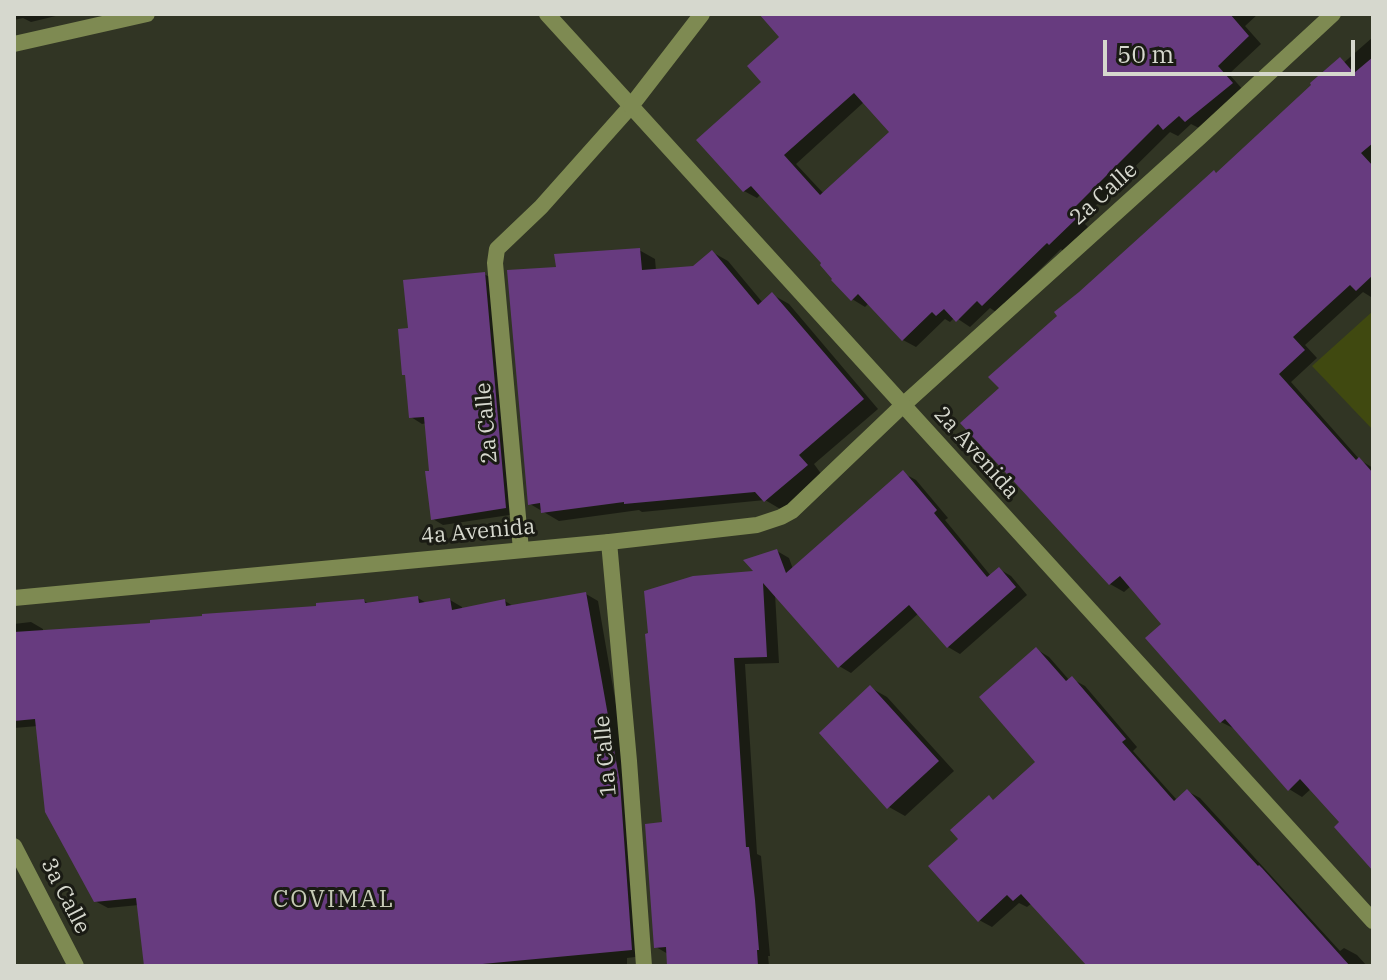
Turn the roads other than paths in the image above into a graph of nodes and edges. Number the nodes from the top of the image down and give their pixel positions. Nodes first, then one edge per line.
1 (147, 14) edge
2 (547, 14) edge
3 (702, 14) edge
4 (1333, 14) edge
5 (14, 44) edge
6 (631, 106) junction
7 (902, 406) junction
8 (609, 542) junction
9 (521, 550) junction
10 (14, 598) edge
11 (14, 846) edge
12 (1373, 921) edge
13 (76, 966) edge
14 (644, 966) edge

1 - 5 street
2 - 6 street, 2a Avenida
3 - 6 street, 2a Calle
4 - 7 street, 2a Calle
6 - 7 street, 2a Avenida
6 - 9 street, 2a Calle
7 - 8 street, 4a Avenida
7 - 12 street, 2a Avenida
8 - 9 street, 4a Avenida
8 - 14 street, 1a Calle
9 - 10 street, 4a Avenida
11 - 13 street, 3a Calle

